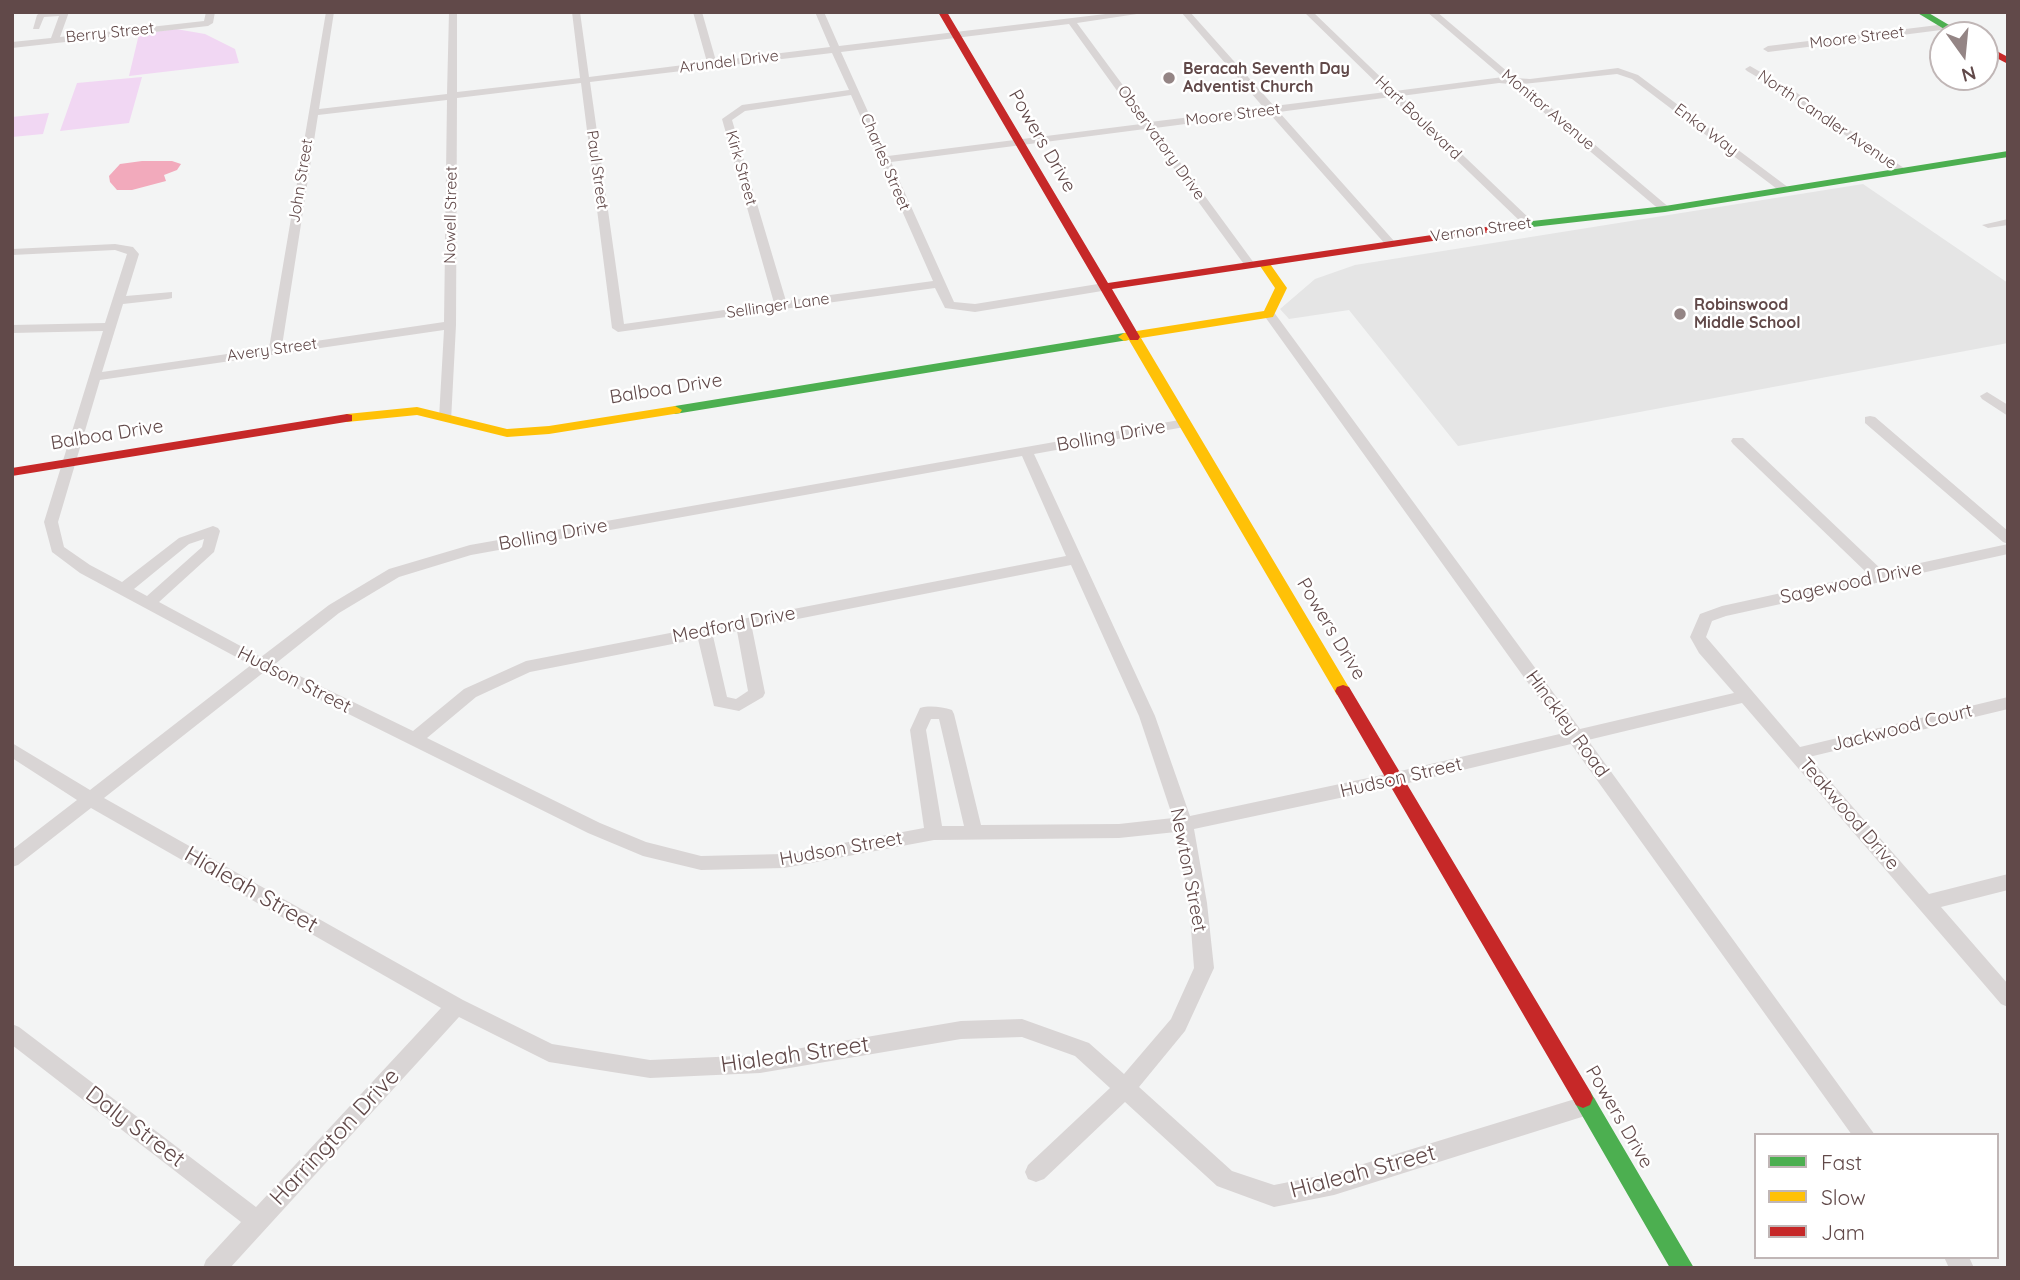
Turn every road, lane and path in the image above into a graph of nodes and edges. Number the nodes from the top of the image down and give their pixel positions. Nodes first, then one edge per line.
1 (211, 12) edge
2 (330, 12) edge
3 (453, 12) edge
4 (576, 12) edge
5 (697, 12) edge
6 (819, 12) edge
7 (942, 12) edge
8 (1146, 12) edge
9 (1185, 12) edge
10 (1308, 12) edge
11 (1431, 12) edge
12 (1920, 12) edge
13 (1130, 13) edge
14 (1071, 21) junction
15 (1936, 21) edge
16 (36, 27) dead end
17 (1929, 33) edge
18 (954, 34) junction
19 (55, 39) junction
20 (12, 45) edge
21 (835, 48) junction
22 (1768, 49) dead end
23 (712, 64) junction
24 (1750, 69) dead end
25 (1625, 72) joint
26 (585, 80) junction
27 (1513, 81) junction
28 (855, 92) junction
29 (1394, 95) junction
30 (453, 97) junction
31 (1273, 110) junction
32 (312, 113) junction
33 (1148, 126) junction
34 (1019, 143) junction
35 (2008, 154) edge
36 (884, 160) junction
37 (1903, 171) junction
38 (1785, 190) junction
39 (1665, 208) junction
40 (2008, 222) edge
41 (1528, 223) junction
42 (1988, 225) dead end
43 (1390, 243) junction
44 (12, 252) edge
45 (1257, 264) junction
46 (938, 284) junction
47 (1104, 287) junction
48 (168, 295) dead end
49 (118, 301) junction
50 (781, 305) junction
51 (956, 307) joint
52 (1269, 313) junction
53 (450, 325) junction
54 (111, 327) junction
55 (618, 328) joint
56 (12, 329) edge
57 (1133, 335) junction
58 (275, 349) junction
59 (94, 377) junction
60 (1987, 396) dead end
61 (2008, 412) edge
62 (446, 418) junction
63 (1870, 420) dead end
64 (1185, 423) junction
65 (1738, 440) dead end
66 (1026, 451) junction
67 (66, 463) junction
68 (12, 472) edge
69 (2008, 539) edge
70 (2008, 549) edge
71 (1075, 559) junction
72 (1880, 577) junction
73 (123, 589) junction
74 (148, 603) junction
75 (743, 623) junction
76 (1700, 626) joint
77 (704, 631) junction
78 (261, 664) junction
79 (1746, 696) junction
80 (2008, 703) edge
81 (1577, 737) junction
82 (413, 741) junction
83 (12, 748) edge
84 (1796, 754) junction
85 (1396, 779) junction
86 (90, 799) junction
87 (1184, 824) junction
88 (974, 832) junction
89 (934, 833) junction
90 (12, 860) edge
91 (2008, 881) edge
92 (1926, 904) junction
93 (2008, 998) edge
94 (456, 1006) junction
95 (12, 1033) edge
96 (1125, 1088) junction
97 (1588, 1105) junction
98 (1864, 1133) edge
99 (1036, 1172) dead end
100 (257, 1221) junction
101 (214, 1268) edge
102 (1683, 1268) edge

1 - 19 street, Berry Street
2 - 32 street, John Street
3 - 30 street, Nowell Street
4 - 26 street, Paul Street
5 - 23 street
6 - 21 street, Charles Street
7 - 18 street, Powers Drive
8 - 13 street, Arundel Drive
9 - 31 street
10 - 29 street, Hart Boulevard
11 - 27 street, Monitor Avenue
12 - 15 street
13 - 14 street, Arundel Drive
14 - 18 street, Arundel Drive
14 - 33 street, Observatory Drive
16 - 19 street
17 - 22 street, Moore Street
18 - 21 street, Arundel Drive
18 - 34 street, Powers Drive
19 - 20 street, Berry Street
21 - 23 street, Arundel Drive
21 - 28 street, Charles Street
23 - 26 street, Arundel Drive
24 - 37 street, North Candler Avenue
25 - 27 street, Moore Street
25 - 38 street, Enka Way
26 - 30 street, Arundel Drive
26 - 55 street, Paul Street
27 - 29 street, Moore Street
27 - 39 street, Monitor Avenue
28 - 36 street, Charles Street
28 - 50 street, Kirk Street
29 - 31 street, Moore Street
29 - 41 street, Hart Boulevard
30 - 32 street, Arundel Drive
30 - 53 street, Nowell Street
31 - 33 street, Moore Street
31 - 43 street
32 - 58 street, John Street
33 - 34 street, Moore Street
33 - 45 street, Observatory Drive
34 - 36 street, Moore Street
34 - 47 street, Powers Drive
35 - 37 street, Vernon Street
36 - 46 street, Charles Street
37 - 38 street, Vernon Street
38 - 39 street, Vernon Street
39 - 41 street, Vernon Street
40 - 42 street
41 - 43 street, Vernon Street
43 - 45 street, Vernon Street
44 - 49 street, Hudson Street
45 - 47 street, Vernon Street
45 - 52 street
46 - 50 street, Sellinger Lane
46 - 51 street, Charles Street
47 - 51 street, Vernon Street
47 - 57 street, Powers Drive
48 - 49 street
49 - 54 street, Hudson Street
50 - 55 street, Sellinger Lane
52 - 57 street, Balboa Drive
52 - 81 street, Hinckley Road
53 - 58 street, Avery Street
53 - 62 street, Nowell Street
54 - 56 street
54 - 59 street, Hudson Street
57 - 62 street, Balboa Drive
57 - 64 street, Powers Drive
58 - 59 street, Avery Street
59 - 67 street, Hudson Street
60 - 61 street
62 - 67 street, Balboa Drive
63 - 69 street
64 - 66 street, Bolling Drive
64 - 85 street, Powers Drive
65 - 72 street
66 - 71 street, Newton Street
66 - 78 street, Bolling Drive
67 - 68 street, Balboa Drive
67 - 73 street, Hudson Street
70 - 72 street, Sagewood Drive
71 - 75 street, Medford Drive
71 - 87 street, Newton Street
72 - 76 street, Sagewood Drive
73 - 74 street, Hudson Street
73 - 74 street
74 - 78 street, Hudson Street
75 - 77 street, Medford Drive
75 - 77 street
76 - 79 street, Teakwood Drive
77 - 82 street, Medford Drive
78 - 82 street, Hudson Street
78 - 86 street, Bolling Drive
79 - 81 street, Hudson Street
79 - 84 street, Teakwood Drive
80 - 84 street, Jackwood Court
81 - 85 street, Hudson Street
81 - 98 street, Hinckley Road
82 - 89 street, Hudson Street
83 - 86 street, Hialeah Street
84 - 92 street, Teakwood Drive
85 - 87 street, Hudson Street
85 - 97 street, Powers Drive
86 - 90 street, Bolling Drive
86 - 94 street, Hialeah Street
87 - 88 street, Hudson Street
87 - 96 street, Newton Street
88 - 89 street, Hudson Street
88 - 89 street
91 - 92 street
92 - 93 street, Teakwood Drive
94 - 96 street, Hialeah Street
94 - 100 street, Harrington Drive
95 - 100 street, Daly Street
96 - 97 street, Hialeah Street
96 - 99 street, Newton Street
97 - 102 street, Powers Drive
100 - 101 street, Harrington Drive

